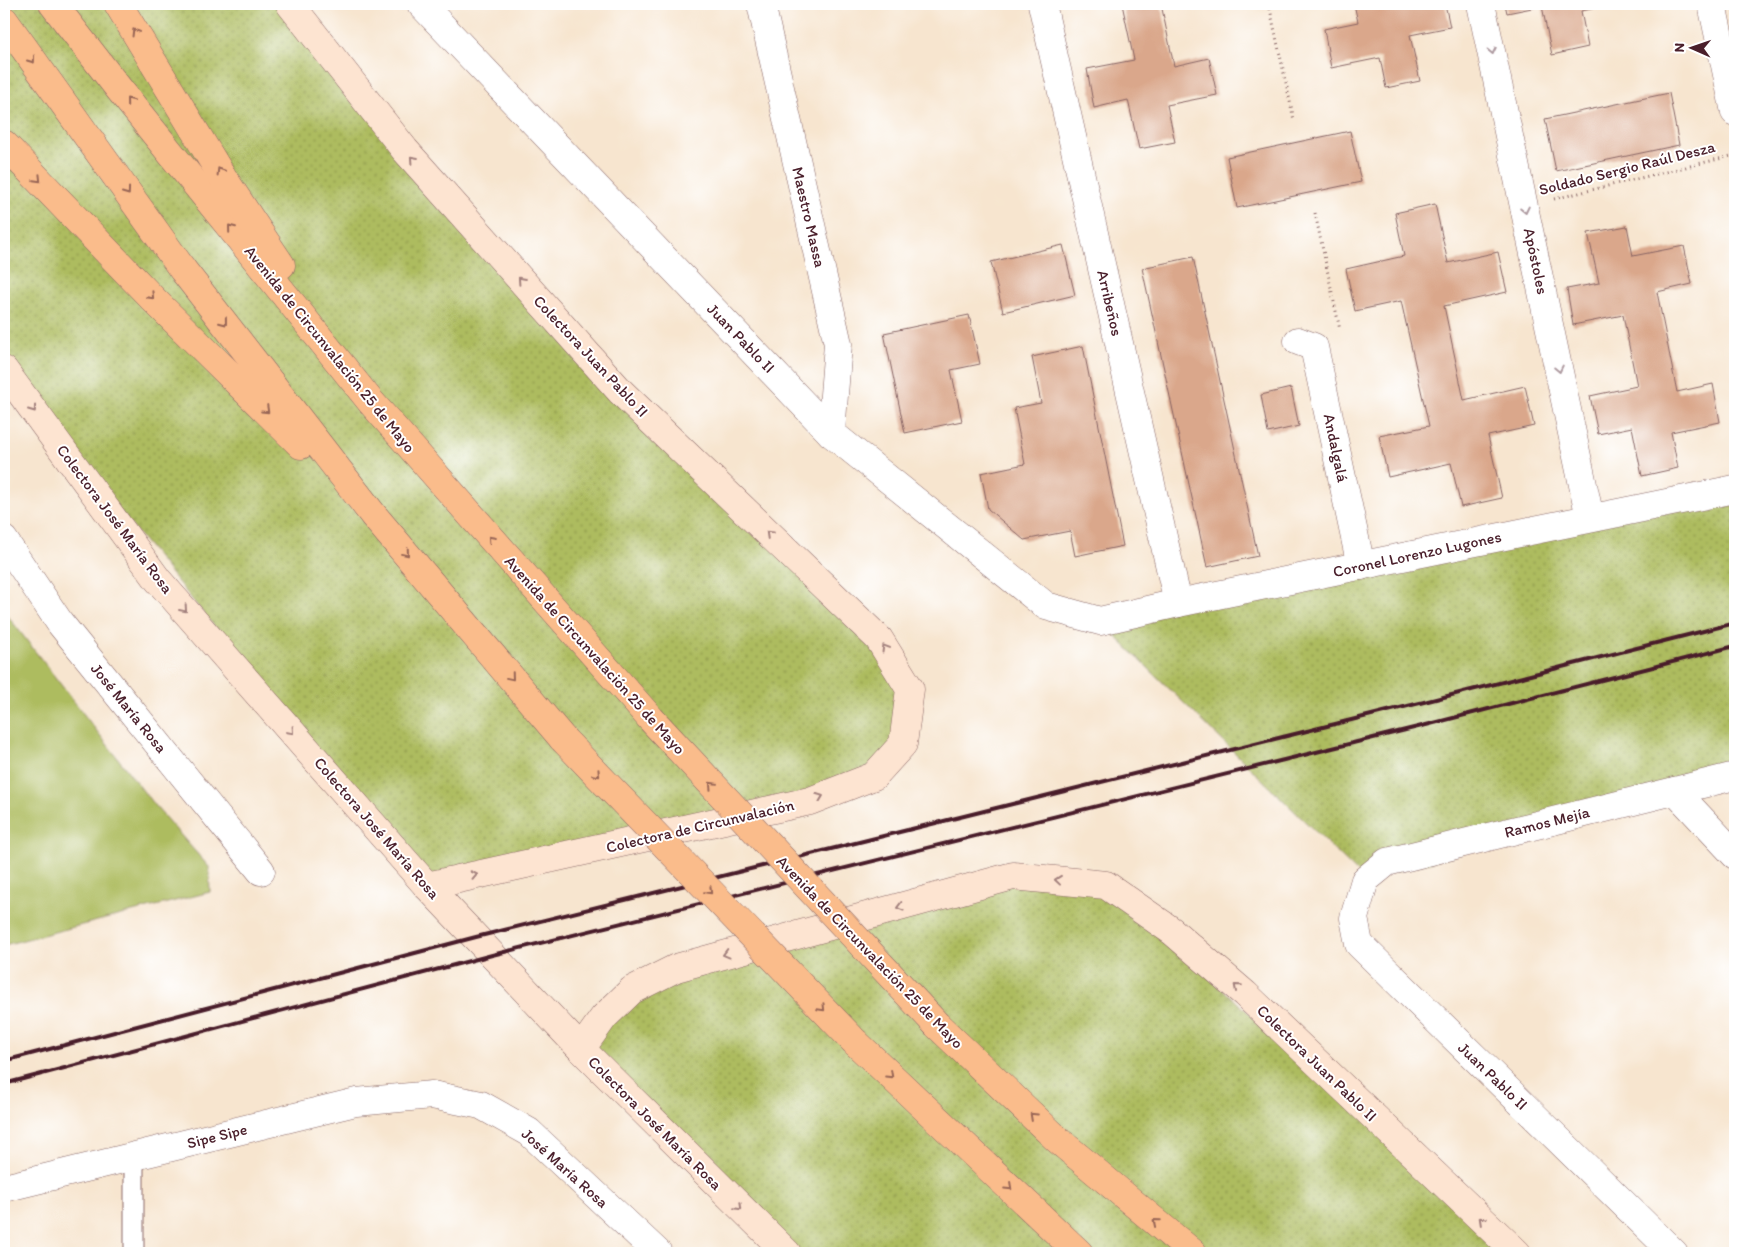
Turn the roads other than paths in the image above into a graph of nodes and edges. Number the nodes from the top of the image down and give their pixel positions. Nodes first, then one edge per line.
1 (53, 4) edge
2 (118, 4) edge
3 (290, 4) edge
4 (421, 4) edge
5 (761, 4) edge
6 (1042, 4) edge
7 (1482, 4) edge
8 (1712, 4) edge
9 (4, 20) edge
10 (1735, 112) edge
11 (4, 144) edge
12 (1298, 341) dead end
13 (4, 370) edge
14 (371, 402) junction
15 (831, 433) junction
16 (1735, 489) edge
17 (374, 516) junction
18 (1590, 518) junction
19 (4, 540) edge
20 (1361, 566) junction
21 (1178, 603) junction
22 (1100, 621) joint
23 (910, 689) joint
24 (1735, 776) edge
25 (1675, 791) junction
26 (1735, 855) edge
27 (261, 871) dead end
28 (1365, 880) joint
29 (426, 886) junction
30 (581, 1049) junction
31 (432, 1095) joint
32 (134, 1156) junction
33 (4, 1188) edge
34 (134, 1253) edge
35 (658, 1253) edge
36 (787, 1253) edge
37 (1079, 1253) edge
38 (1193, 1253) edge
39 (1517, 1253) edge
40 (1674, 1253) edge

14 -> 1 highway, Avenida de Circunvalación 25 de Mayo
14 -> 2 highway
23 -> 3 main road, Colectora Juan Pablo II
4 - 15 street, Juan Pablo II
5 - 15 street, Maestro Massa
6 - 21 street, Arribeños
7 -> 18 street, Apóstoles
8 - 10 street
9 -> 17 highway
11 -> 17 highway
12 - 20 street, Andalgalá
13 -> 29 main road, Colectora José María Rosa
38 -> 14 highway, Avenida de Circunvalación 25 de Mayo, bridge
15 - 22 street, Juan Pablo II
16 - 18 street, Coronel Lorenzo Lugones
17 -> 37 highway, bridge
18 - 20 street, Coronel Lorenzo Lugones
19 - 27 street, José María Rosa
20 - 21 street, Coronel Lorenzo Lugones
21 - 22 street, Coronel Lorenzo Lugones
29 -> 23 main road, Colectora de Circunvalación
24 - 25 street, Ramos Mejía
25 - 26 street
25 - 28 street, Ramos Mejía
28 - 40 street, Juan Pablo II
29 - 30 main road, Colectora José María Rosa
30 -> 36 main road, Colectora José María Rosa
39 -> 30 main road, Colectora Juan Pablo II
31 - 32 street, Sipe Sipe
31 - 35 street, José María Rosa
32 - 33 street, Sipe Sipe
32 - 34 lane

